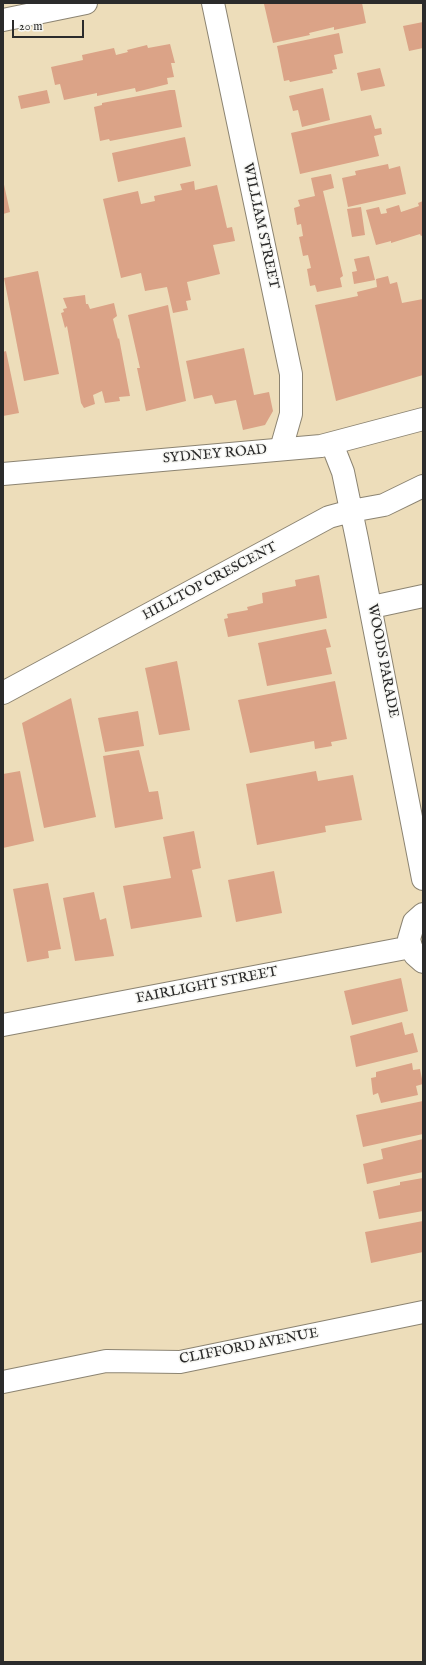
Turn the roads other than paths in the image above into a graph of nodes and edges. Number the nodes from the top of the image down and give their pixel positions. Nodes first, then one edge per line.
1 (86, 3) edge
2 (214, 3) edge
3 (3, 20) edge
4 (423, 419) edge
5 (332, 444) junction
6 (281, 449) junction
7 (3, 474) edge
8 (423, 486) edge
9 (351, 510) junction
10 (423, 596) edge
11 (372, 607) junction
12 (3, 693) edge
13 (423, 879) edge
14 (423, 914) edge
15 (417, 954) edge
16 (3, 1025) edge
17 (423, 1312) edge
18 (3, 1382) edge

1 - 3 street
2 - 6 street, WILLIAM STREET
4 - 5 street, SYDNEY ROAD
5 - 6 street, SYDNEY ROAD
5 - 9 street, WOODS PARADE
6 - 7 street, SYDNEY ROAD
8 - 9 street, HILLTOP CRESCENT
9 - 11 street, WOODS PARADE
9 - 12 street, HILLTOP CRESCENT
10 - 11 street
11 - 13 street, WOODS PARADE
14 - 15 street
15 - 16 street, FAIRLIGHT STREET
17 - 18 street, CLIFFORD AVENUE

